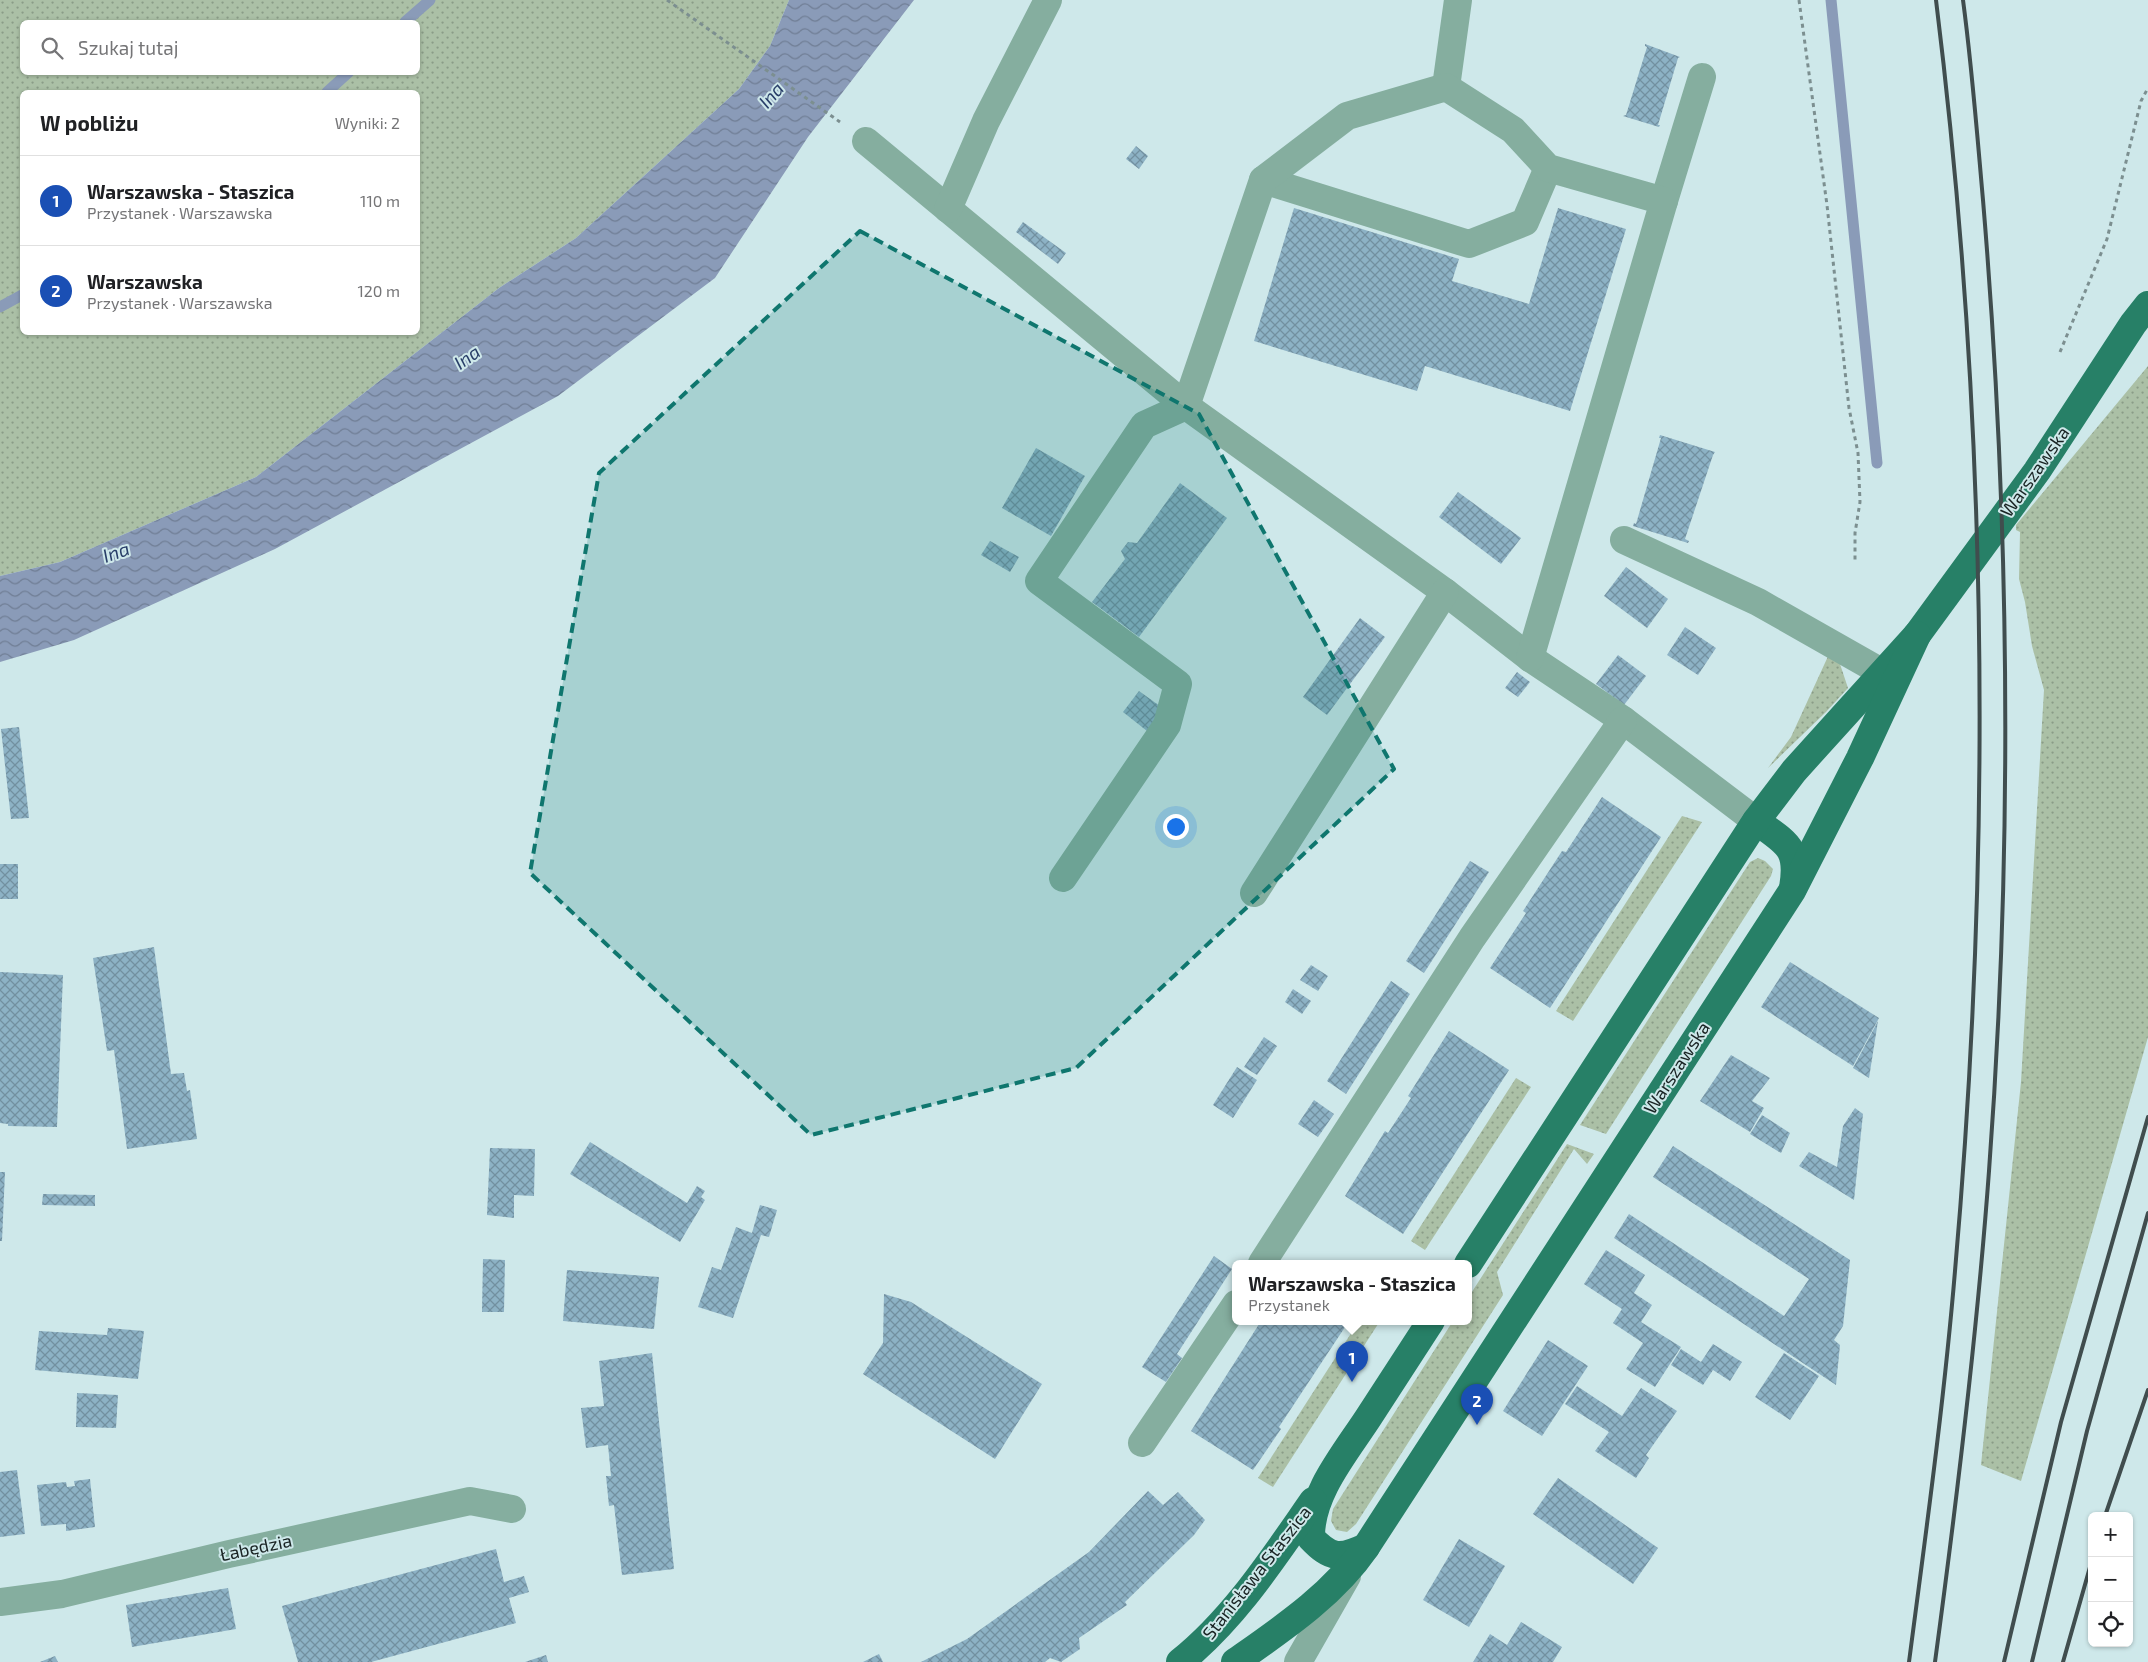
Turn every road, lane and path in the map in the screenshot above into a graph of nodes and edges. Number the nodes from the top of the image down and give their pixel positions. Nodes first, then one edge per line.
1 (667, 0) edge
2 (1048, 0) edge
3 (1458, 0) edge
4 (1799, 0) edge
5 (1702, 77) dead end
6 (1446, 87) junction
7 (2148, 88) edge
8 (866, 141) joint
9 (1548, 168) junction
10 (1263, 180) junction
11 (1664, 201) junction
12 (948, 208) junction
13 (2148, 305) edge
14 (2060, 352) dead end
15 (1186, 406) junction
16 (1624, 540) dead end
17 (1855, 560) dead end
18 (1445, 592) junction
19 (1917, 635) junction
20 (1530, 658) junction
21 (1883, 672) junction
22 (1623, 720) junction
23 (1756, 821) junction
24 (1063, 878) dead end
25 (1792, 892) junction
26 (1254, 893) dead end
27 (1264, 1260) edge
28 (1471, 1260) edge
29 (1232, 1310) edge
30 (1428, 1325) edge
31 (1142, 1443) dead end
32 (1328, 1479) junction
33 (512, 1509) dead end
34 (1360, 1557) junction
35 (0, 1602) edge
36 (1184, 1661) edge
37 (1235, 1662) edge
38 (1298, 1662) edge

1 - 8 path
2 - 12 street
3 - 6 street
4 - 17 path
5 - 11 street
6 - 9 street
6 - 10 street
7 - 14 path
8 - 12 street
9 - 10 street
9 - 11 street
10 - 15 street
11 - 20 street
12 - 15 street
13 - 19 main road, Warszawska
15 - 18 street
15 - 24 street
16 - 21 street
18 - 20 street
18 - 26 street
19 - 21 main road, Warszawska
19 - 25 main road, Warszawska
20 - 22 street
21 - 23 main road, Warszawska
22 - 23 street
22 - 27 street
23 - 25 main road, Warszawska
23 - 28 main road, Warszawska
25 - 34 main road, Warszawska
29 - 31 street
30 - 32 main road
32 - 34 main road
32 - 36 main road, Stanisława Staszica
33 - 35 street, Łabędzia
34 - 37 main road
34 - 38 street, Warszawska

